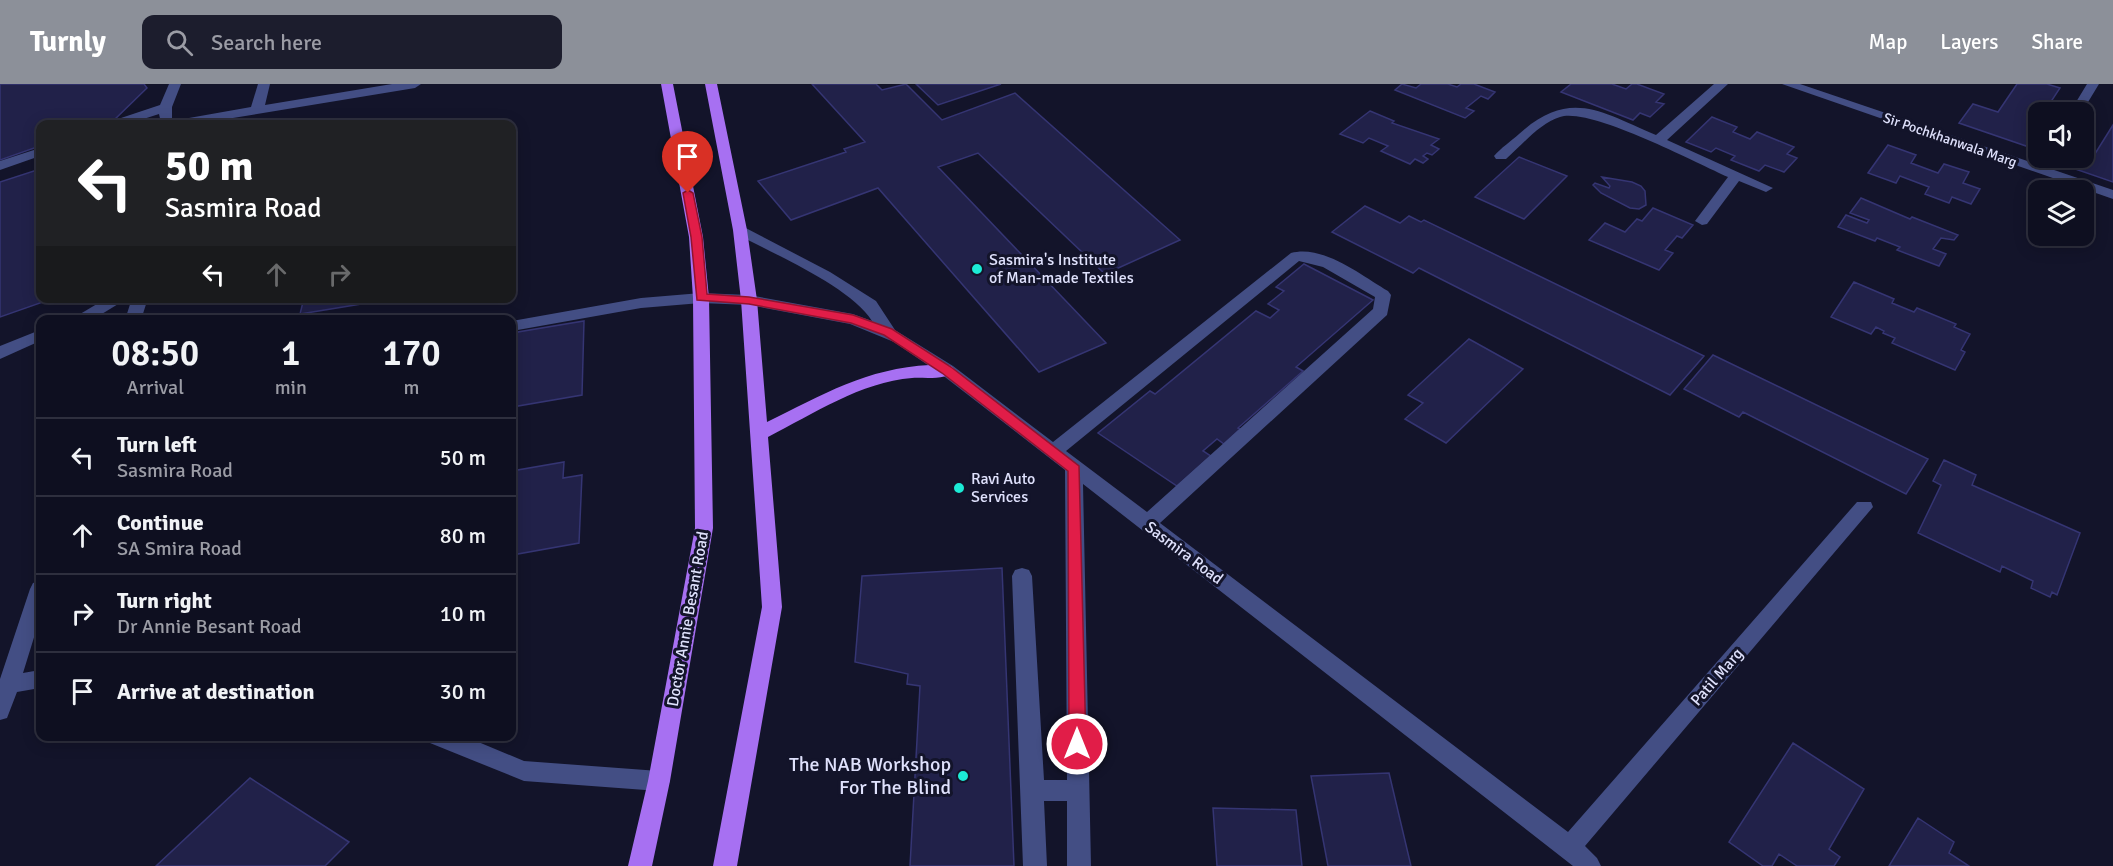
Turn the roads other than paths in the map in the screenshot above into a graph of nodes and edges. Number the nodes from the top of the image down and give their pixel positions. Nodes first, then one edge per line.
1 (175, 84) edge
2 (264, 84) edge
3 (414, 84) edge
4 (667, 84) edge
5 (711, 84) edge
6 (1722, 84) edge
7 (1788, 84) edge
8 (2093, 84) edge
9 (2082, 102) edge
10 (166, 107) junction
11 (257, 111) junction
12 (129, 120) edge
13 (166, 120) edge
14 (200, 120) edge
15 (1658, 141) junction
16 (36, 153) edge
17 (1501, 156) dead end
18 (0, 166) edge
19 (1737, 176) junction
20 (1766, 188) dead end
21 (2113, 195) edge
22 (1702, 221) dead end
23 (740, 230) junction
24 (701, 298) junction
25 (749, 300) junction
26 (111, 303) edge
27 (88, 315) edge
28 (516, 325) edge
29 (888, 332) junction
30 (36, 338) edge
31 (0, 353) edge
32 (947, 370) junction
33 (758, 434) junction
34 (1053, 452) junction
35 (1074, 469) junction
36 (1864, 507) dead end
37 (1146, 524) junction
38 (1022, 576) dead end
39 (36, 601) edge
40 (36, 680) edge
41 (8, 685) junction
42 (0, 711) edge
43 (450, 741) edge
44 (659, 781) junction
45 (1078, 790) junction
46 (1033, 791) junction
47 (1570, 847) junction
48 (640, 866) edge
49 (725, 866) edge
50 (1035, 866) edge
51 (1079, 866) edge
52 (1589, 866) edge

1 - 10 street
2 - 11 street
3 - 11 street
4 - 24 main road, Doctor Annie Besant Road
5 - 23 main road
6 - 15 street
7 - 21 street, Sir Pochkhanwala Marg
8 - 9 street
10 - 12 street
10 - 13 street
11 - 14 street
15 - 17 street
15 - 19 street
16 - 18 street
19 - 20 street
19 - 22 street
23 - 25 main road
23 - 29 street
24 - 25 street, Sasmira Road
24 - 28 street, Sasmira Road
24 - 44 main road, Doctor Annie Besant Road
25 - 29 street, Sasmira Road
25 - 33 main road
26 - 27 street
29 - 32 street, Sasmira Road
30 - 31 street
32 - 33 main road
32 - 34 street, Sasmira Road
33 - 49 main road
34 - 35 street, Sasmira Road
34 - 37 street
35 - 37 street, Sasmira Road
35 - 45 street
36 - 47 street, Patil Marg
37 - 47 street, Sasmira Road
38 - 46 street
39 - 41 street
40 - 41 street
41 - 42 street
43 - 44 street
44 - 48 main road, Doctor Annie Besant Road
45 - 46 street
45 - 51 street
46 - 50 street
47 - 52 street, Sasmira Road

